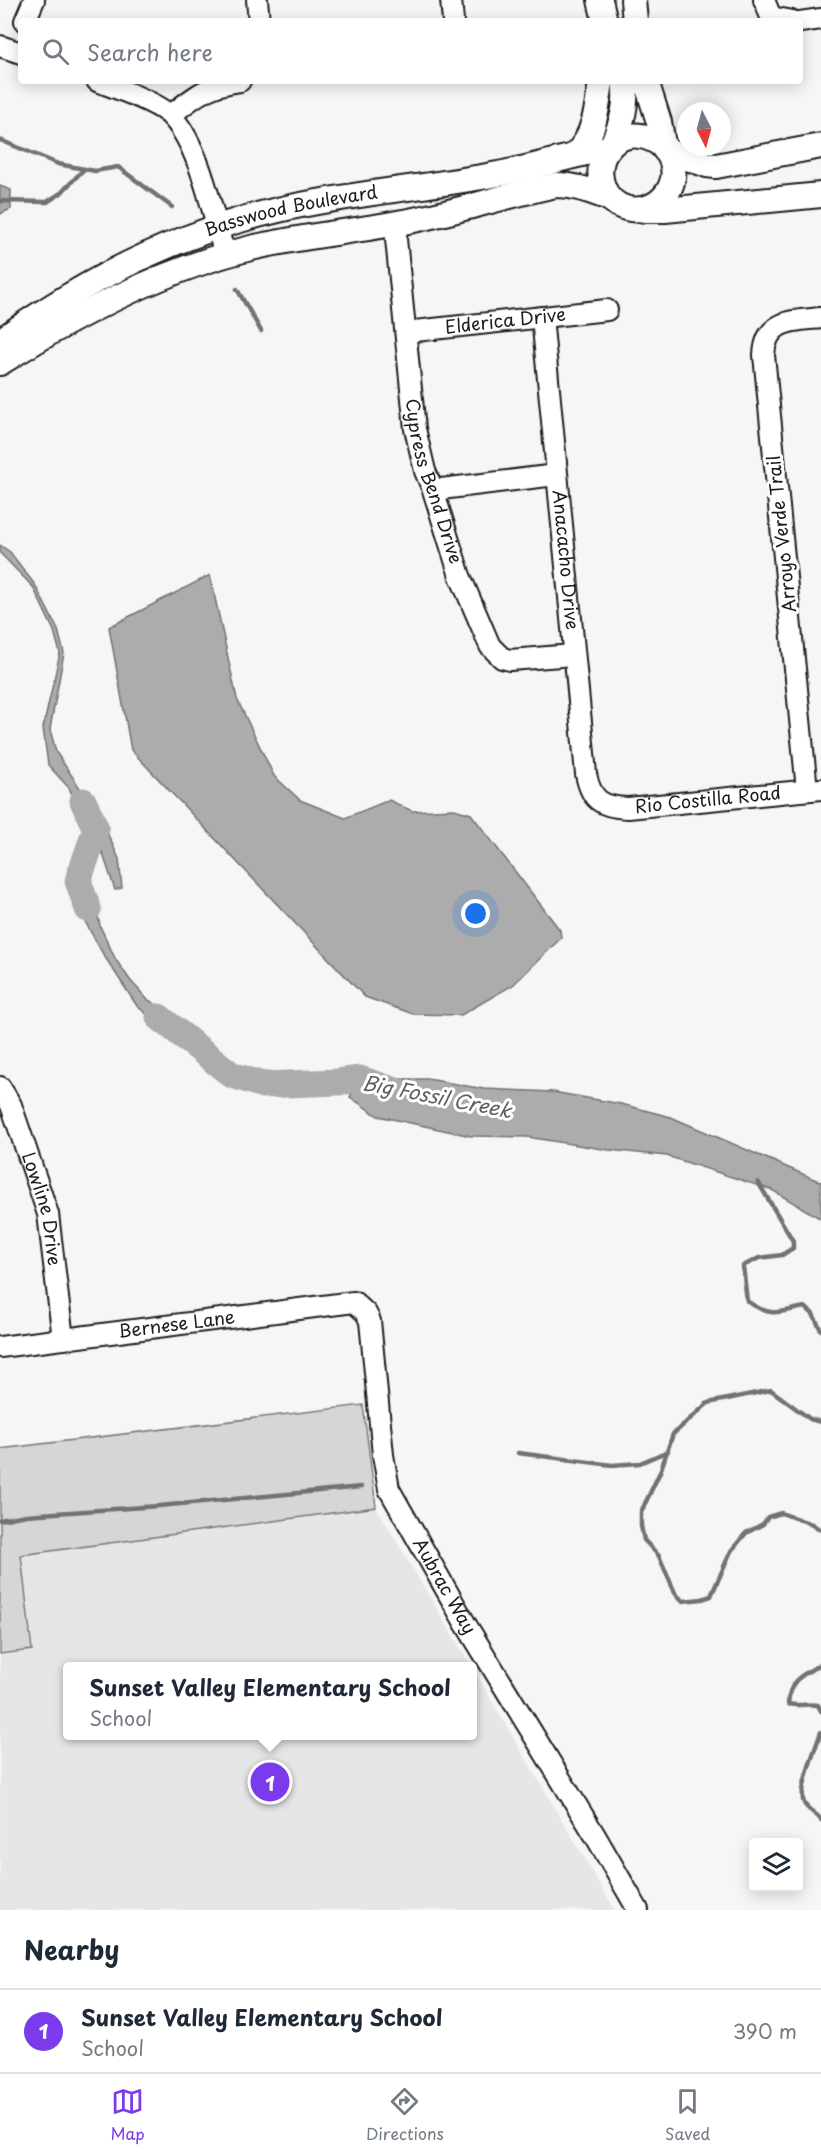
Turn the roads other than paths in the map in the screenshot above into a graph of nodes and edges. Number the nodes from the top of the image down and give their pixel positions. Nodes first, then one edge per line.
1 (34, 0) edge
2 (257, 0) edge
3 (451, 0) edge
4 (633, 0) edge
5 (768, 8) edge
6 (26, 18) edge
7 (259, 18) edge
8 (453, 18) edge
9 (635, 18) edge
10 (787, 18) edge
11 (821, 20) edge
12 (803, 22) edge
13 (18, 36) edge
14 (11, 49) edge
15 (105, 84) edge
16 (220, 84) edge
17 (600, 84) edge
18 (624, 84) edge
19 (647, 84) edge
20 (171, 115) junction
21 (611, 146) junction
22 (821, 146) edge
23 (664, 149) junction
24 (575, 155) junction
25 (821, 195) edge
26 (610, 198) junction
27 (638, 210) junction
28 (397, 223) junction
29 (217, 228) junction
30 (225, 255) junction
31 (607, 310) dead end
32 (542, 317) junction
33 (821, 318) edge
34 (406, 332) junction
35 (0, 341) edge
36 (0, 363) edge
37 (556, 475) junction
38 (433, 490) junction
39 (573, 655) junction
40 (814, 789) edge
41 (597, 800) joint
42 (0, 1087) edge
43 (354, 1302) joint
44 (63, 1339) junction
45 (0, 1347) edge
46 (638, 1910) edge

1 - 6 street
2 - 7 street
3 - 8 street
4 - 9 main road
5 - 10 street
11 - 12 street
13 - 14 street
15 - 20 street
16 - 20 street
17 - 24 main road
18 - 21 main road
19 - 23 main road
20 - 29 street
21 - 23 main road
21 - 24 main road, Basswood Boulevard
21 - 26 main road
22 - 23 main road
23 - 27 main road
24 - 29 main road, Basswood Boulevard
25 - 27 main road
26 - 27 main road
26 - 28 main road, Basswood Boulevard
28 - 30 main road, Basswood Boulevard
28 - 34 street, Cypress Bend Drive
29 - 30 street
29 - 35 main road, Basswood Boulevard
30 - 36 main road, Basswood Boulevard
31 - 32 street, Elderica Drive
32 - 34 street, Elderica Drive
32 - 37 street, Anacacho Drive
33 - 40 street, Arroyo Verde Trail
34 - 38 street, Cypress Bend Drive
37 - 38 street
37 - 39 street, Anacacho Drive
38 - 39 street, Cypress Bend Drive
39 - 41 street, Anacacho Drive
40 - 41 street, Rio Costilla Road
42 - 44 street, Lowline Drive
43 - 44 street, Bernese Lane
43 - 46 street, Aubrac Way
44 - 45 street, Bernese Lane

